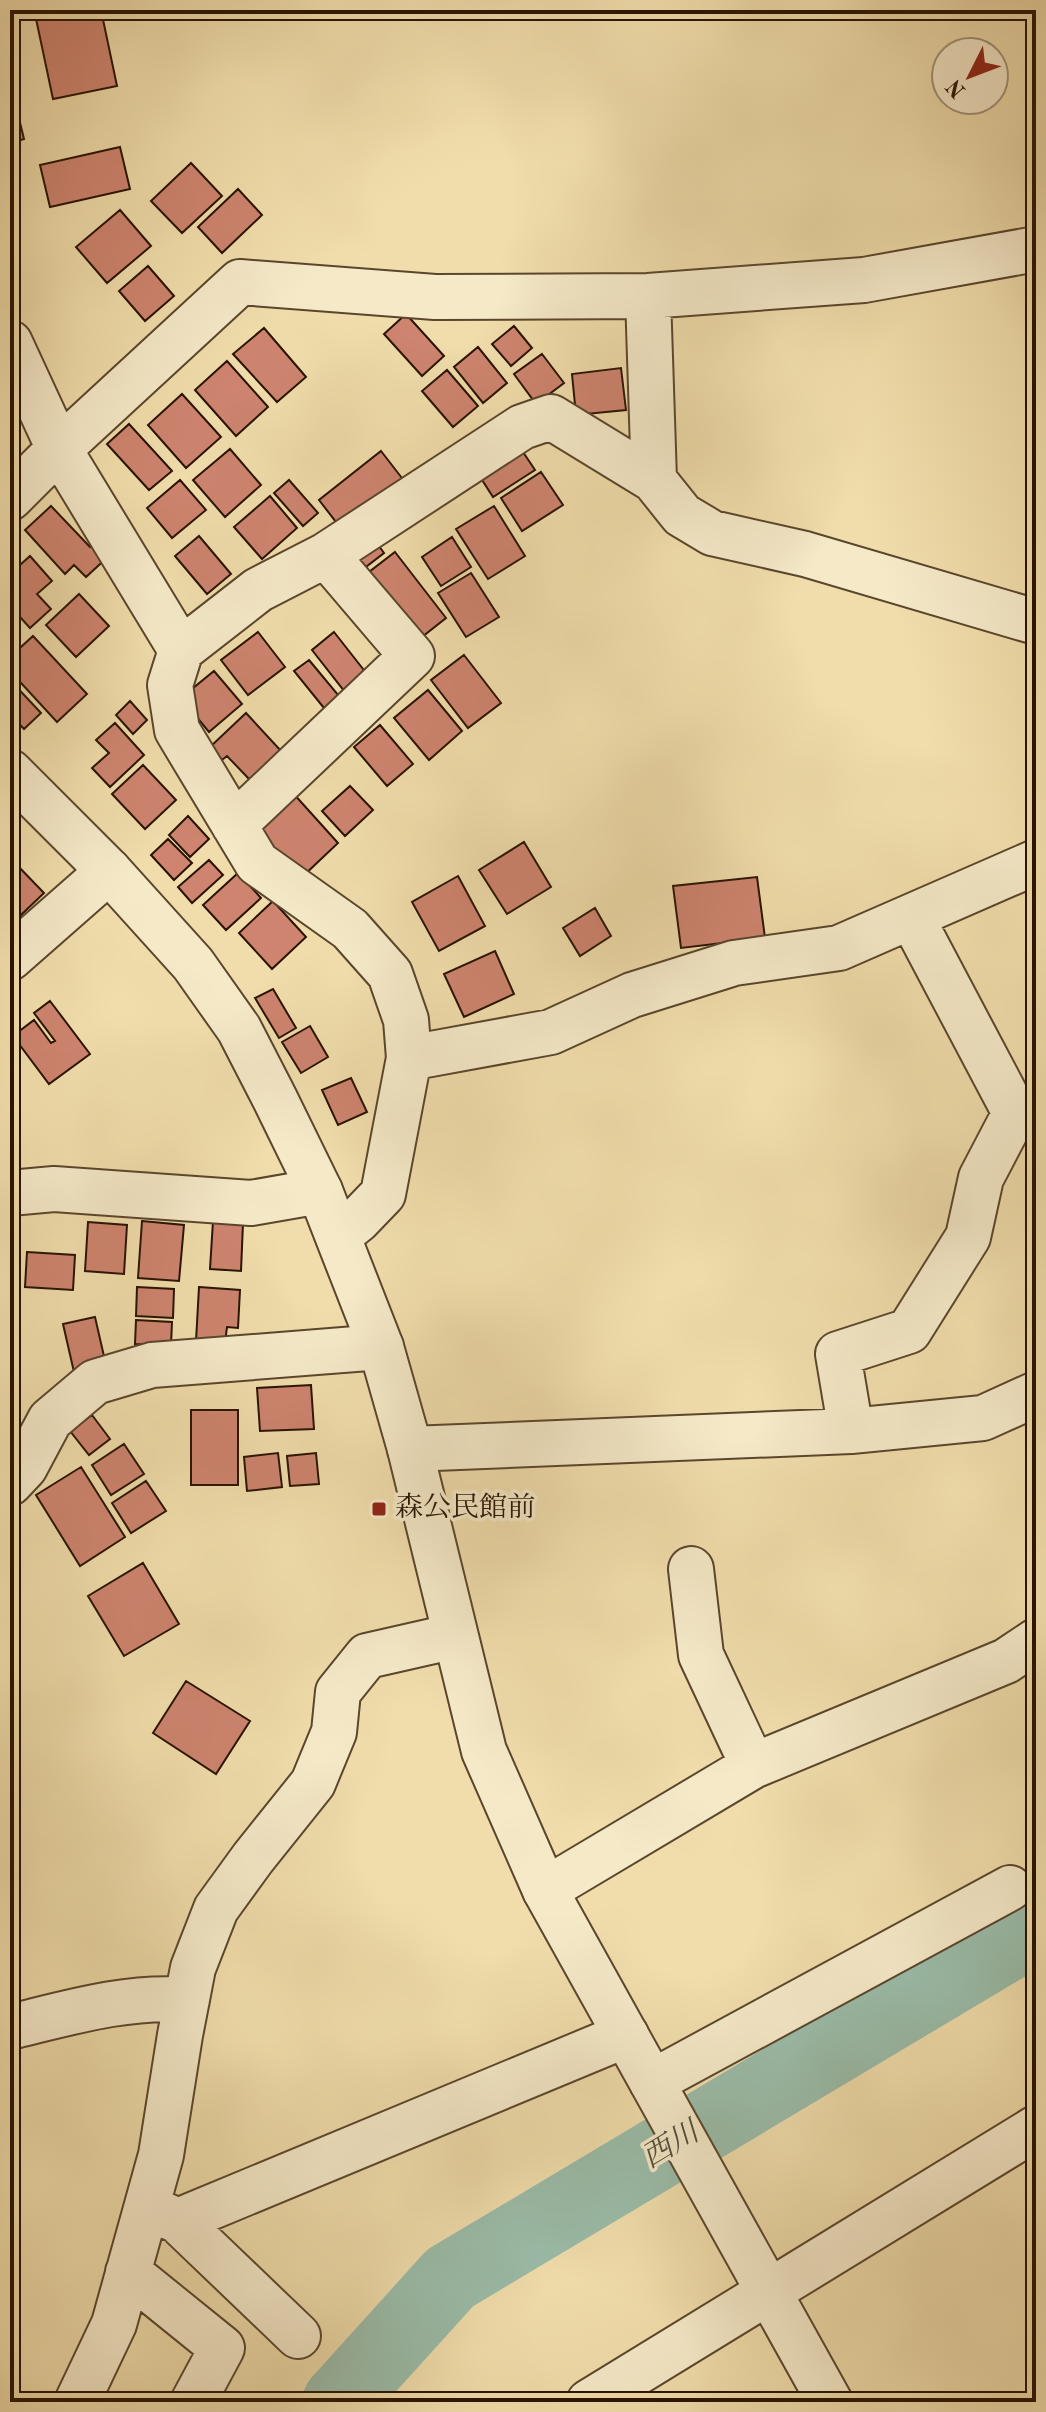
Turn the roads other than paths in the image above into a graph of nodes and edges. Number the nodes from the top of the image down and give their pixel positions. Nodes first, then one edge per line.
1 (1036, 249) edge
2 (648, 296) junction
3 (10, 343) edge
4 (59, 449) junction
5 (654, 480) junction
6 (10, 498) edge
7 (326, 555) junction
8 (1036, 622) edge
9 (181, 650) junction
10 (10, 772) edge
11 (234, 825) junction
12 (1036, 862) edge
13 (109, 871) junction
14 (912, 918) junction
15 (10, 958) edge
16 (409, 1058) junction
17 (320, 1191) junction
18 (10, 1193) edge
19 (338, 1236) junction
20 (381, 1347) junction
21 (1036, 1394) edge
22 (851, 1431) junction
23 (410, 1449) junction
24 (10, 1483) edge
25 (691, 1569) dead end
26 (455, 1636) junction
27 (1036, 1641) edge
28 (753, 1766) junction
29 (1010, 1888) dead end
30 (545, 1890) junction
31 (187, 2000) junction
32 (10, 2027) edge
33 (626, 2035) junction
34 (652, 2082) junction
35 (1036, 2128) edge
36 (162, 2214) junction
37 (128, 2272) junction
38 (769, 2291) junction
39 (298, 2336) dead end
40 (77, 2402) edge
41 (193, 2402) edge
42 (589, 2402) edge
43 (830, 2402) edge

1 - 2 street
2 - 4 street
2 - 5 street
3 - 4 street
4 - 6 street
4 - 9 street
5 - 7 street
5 - 8 street
7 - 9 street
7 - 11 street
9 - 11 street
10 - 13 street
11 - 16 street
12 - 14 street
13 - 15 street
13 - 17 street
14 - 16 street
14 - 22 street
16 - 19 street
17 - 18 street
17 - 19 street
19 - 20 street
20 - 23 street
20 - 24 street
21 - 22 street
22 - 23 street
23 - 26 street
25 - 28 street
26 - 30 street
26 - 31 street
27 - 28 street
28 - 30 street
29 - 34 street
30 - 33 street
31 - 32 street
31 - 36 street
33 - 34 street
33 - 36 street
34 - 38 street
35 - 38 street
36 - 37 street
36 - 39 street
37 - 40 street
37 - 41 street
38 - 42 street
38 - 43 street

